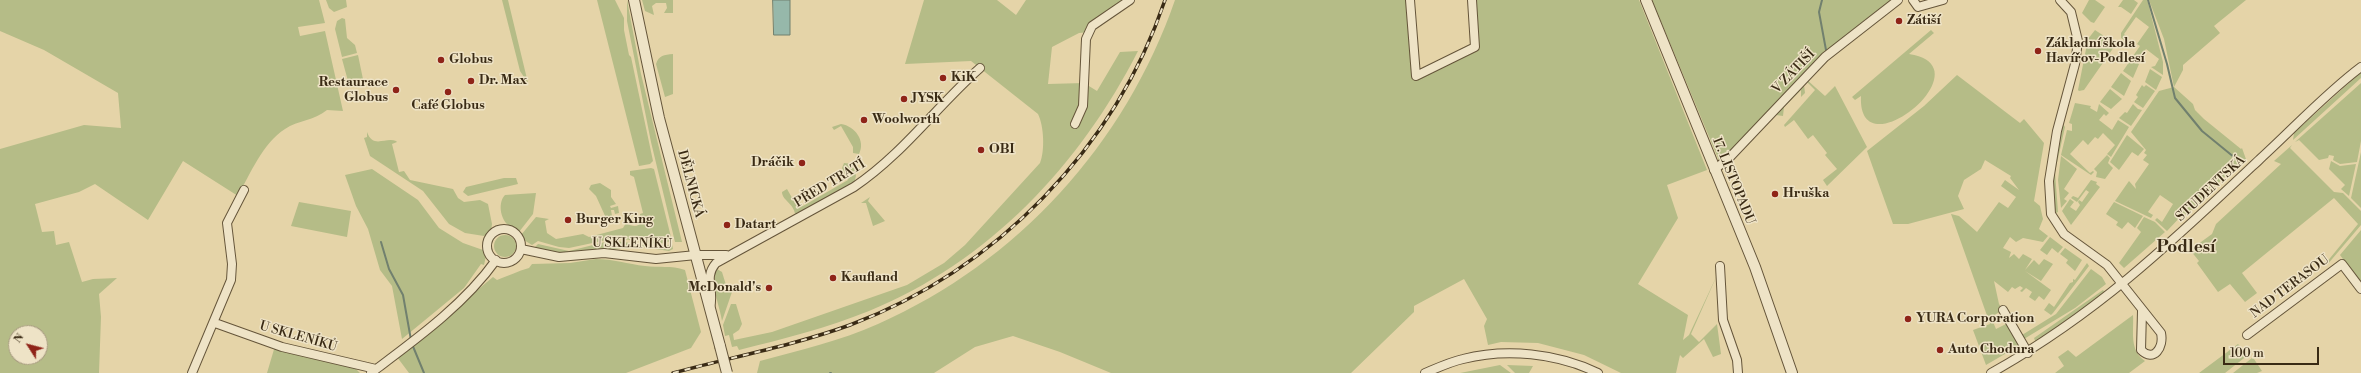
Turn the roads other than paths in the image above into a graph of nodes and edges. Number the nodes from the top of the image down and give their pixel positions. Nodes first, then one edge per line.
1 (634, 0) edge
2 (1130, 0) edge
3 (1410, 0) edge
4 (1472, 0) edge
5 (1646, 0) edge
6 (1898, 0) edge
7 (1943, 0) edge
8 (2060, 0) edge
9 (1916, 3) edge
10 (2361, 67) edge
11 (980, 68) dead end
12 (1075, 124) dead end
13 (1714, 170) junction
14 (244, 190) dead end
15 (521, 249) junction
16 (732, 253) junction
17 (696, 255) junction
18 (496, 260) junction
19 (1720, 266) dead end
20 (2123, 285) junction
21 (2361, 289) edge
22 (710, 309) junction
23 (2004, 310) dead end
24 (2142, 311) junction
25 (214, 324) junction
26 (2247, 335) dead end
27 (2028, 353) junction
28 (374, 371) edge
29 (192, 373) edge
30 (727, 373) edge
31 (1425, 373) edge
32 (1598, 373) edge
33 (1738, 373) edge
34 (1792, 373) edge
35 (1991, 373) edge

1 - 17 street, DĚLNICKÁ
2 - 12 street
3 - 4 street
5 - 13 street, 17. LISTOPADU
6 - 13 street, V ZÁTIŠÍ
7 - 9 street
8 - 20 street
10 - 20 street, STUDENTSKÁ
11 - 16 street, PŘED TRATÍ
13 - 34 street, 17. LISTOPADU
14 - 25 street
15 - 17 street, U SKLENÍKŮ
15 - 18 street
15 - 18 street
16 - 17 street, PŘED TRATÍ
16 - 22 street, PŘED TRATÍ
17 - 22 street, DĚLNICKÁ
18 - 28 street, U SKLENÍKŮ
19 - 33 street
20 - 24 street
20 - 27 street, STUDENTSKÁ
21 - 26 street, NAD TERASOU
22 - 30 street, DĚLNICKÁ, bridge
23 - 27 street
24 - 24 street
25 - 28 street, U SKLENÍKŮ
25 - 29 street
27 - 35 street, STUDENTSKÁ
31 - 32 street

